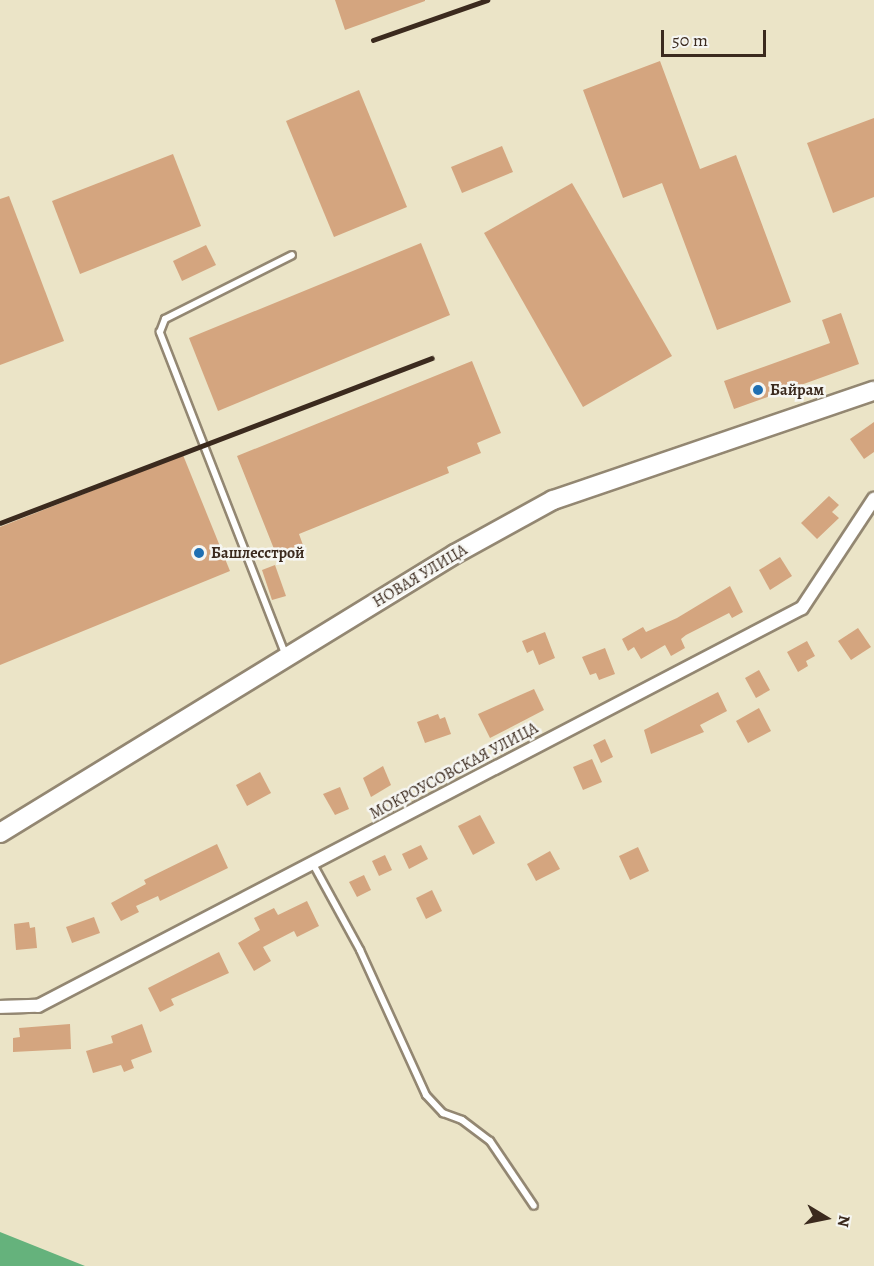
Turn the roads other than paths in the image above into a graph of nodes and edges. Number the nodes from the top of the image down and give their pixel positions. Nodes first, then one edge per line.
1 (292, 255) dead end
2 (874, 391) edge
3 (874, 499) edge
4 (286, 656) junction
5 (0, 833) edge
6 (313, 864) junction
7 (0, 1007) edge
8 (534, 1206) dead end

1 - 4 lane
2 - 4 main road, НОВАЯ УЛИЦА
3 - 6 street, МОКРОУСОВСКАЯ УЛИЦА
4 - 5 main road, НОВАЯ УЛИЦА
6 - 7 street, МОКРОУСОВСКАЯ УЛИЦА
6 - 8 lane

